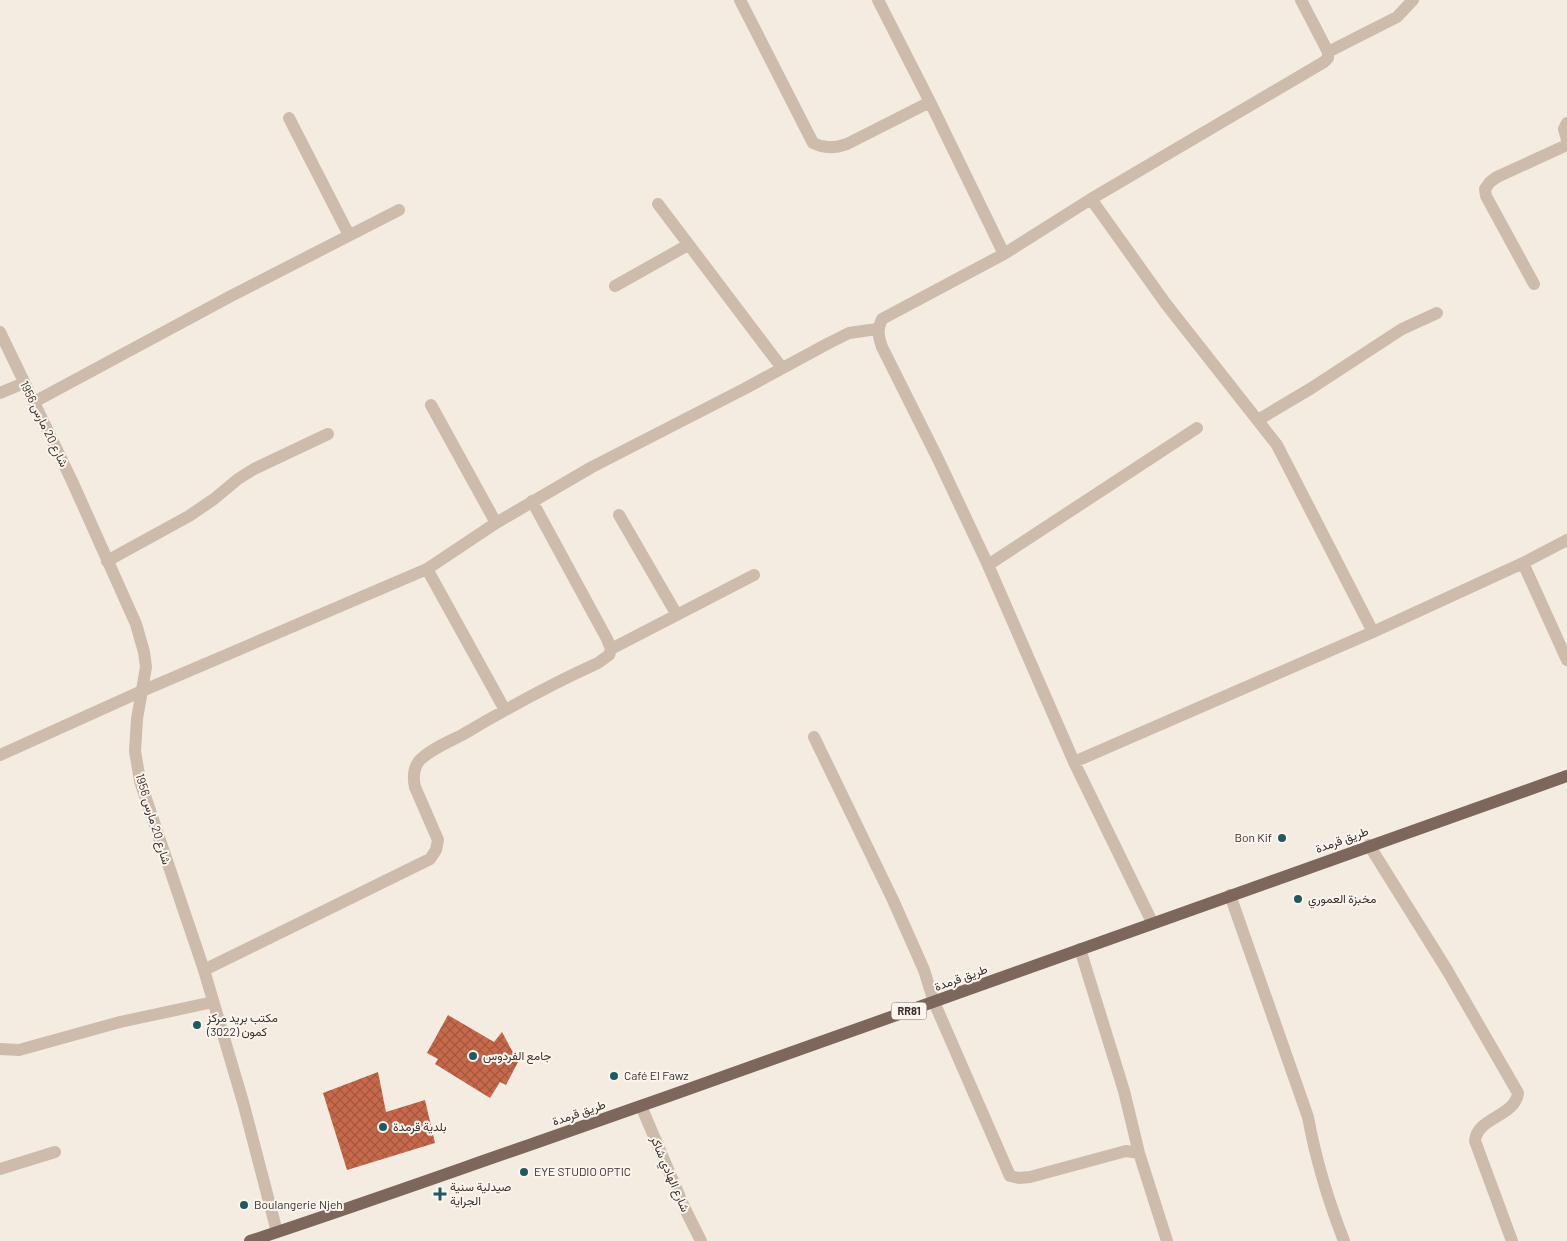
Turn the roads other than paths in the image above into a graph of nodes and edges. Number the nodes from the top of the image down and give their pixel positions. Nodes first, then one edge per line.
1 (740, 0) edge
2 (878, 0) edge
3 (1301, 0) edge
4 (1413, 0) edge
5 (1328, 52) junction
6 (930, 102) junction
7 (289, 118) dead end
8 (1567, 123) edge
9 (1567, 141) edge
10 (1091, 199) junction
11 (658, 204) dead end
12 (399, 210) dead end
13 (349, 235) junction
14 (688, 244) junction
15 (1004, 254) junction
16 (1534, 284) dead end
17 (615, 286) dead end
18 (1437, 313) dead end
19 (877, 328) junction
20 (0, 332) edge
21 (782, 368) junction
22 (24, 383) junction
23 (0, 392) edge
24 (34, 402) junction
25 (430, 405) dead end
26 (1258, 420) junction
27 (1198, 428) dead end
28 (328, 434) dead end
29 (532, 501) junction
30 (620, 514) dead end
31 (496, 523) junction
32 (1567, 540) edge
33 (107, 561) junction
34 (1523, 562) junction
35 (988, 565) junction
36 (427, 569) junction
37 (754, 575) dead end
38 (677, 615) junction
39 (1373, 632) junction
40 (612, 649) junction
41 (1567, 660) edge
42 (142, 691) junction
43 (505, 710) junction
44 (814, 737) dead end
45 (0, 755) edge
46 (1074, 762) junction
47 (1567, 776) edge
48 (1369, 845) junction
49 (1230, 895) junction
50 (1152, 922) junction
51 (1080, 949) junction
52 (204, 970) junction
53 (213, 1002) junction
54 (934, 1002) junction
55 (0, 1049) edge
56 (641, 1106) junction
57 (55, 1152) dead end
58 (1139, 1153) junction
59 (0, 1169) edge
60 (277, 1232) junction
61 (250, 1241) edge
62 (701, 1241) edge
63 (1167, 1241) edge
64 (1344, 1241) edge
65 (1512, 1241) edge

1 - 6 street
2 - 6 street
3 - 5 street
4 - 5 street
5 - 10 street
6 - 15 street
7 - 13 street
8 - 9 street
9 - 16 street
10 - 15 street
10 - 26 street
11 - 14 street
12 - 13 street
13 - 24 street
14 - 17 street
14 - 21 street
15 - 19 street
18 - 26 street
19 - 21 street
19 - 35 street
20 - 22 street, شارع 20 مارس 1956
21 - 29 street
22 - 23 street
22 - 24 street, شارع 20 مارس 1956
24 - 33 street, شارع 20 مارس 1956
25 - 31 street
26 - 39 street
27 - 35 street
28 - 33 street
29 - 31 street
29 - 40 street
30 - 38 street
31 - 36 street
32 - 34 street
33 - 42 street, شارع 20 مارس 1956
34 - 39 street
34 - 41 street
35 - 46 street
36 - 42 street
36 - 43 street
37 - 38 street
38 - 40 street
39 - 46 street
40 - 43 street
42 - 45 street
42 - 52 street, شارع 20 مارس 1956
43 - 52 street
44 - 54 street
46 - 50 street
47 - 48 main road, طريق قرمدة / RR81
48 - 49 main road, طريق قرمدة / RR81
48 - 65 street
49 - 50 main road, طريق قرمدة / RR81
49 - 64 street
50 - 51 main road, طريق قرمدة / RR81
51 - 54 main road, طريق قرمدة / RR81
51 - 58 street
52 - 53 street, شارع 20 مارس 1956
53 - 55 street
53 - 60 street, شارع 20 مارس 1956
54 - 56 main road, طريق قرمدة / RR81
54 - 58 street
56 - 60 main road, طريق قرمدة / RR81
56 - 62 street, شارع الهادي شاكر
57 - 59 street
58 - 63 street
60 - 61 main road, طريق قرمدة / RR81

